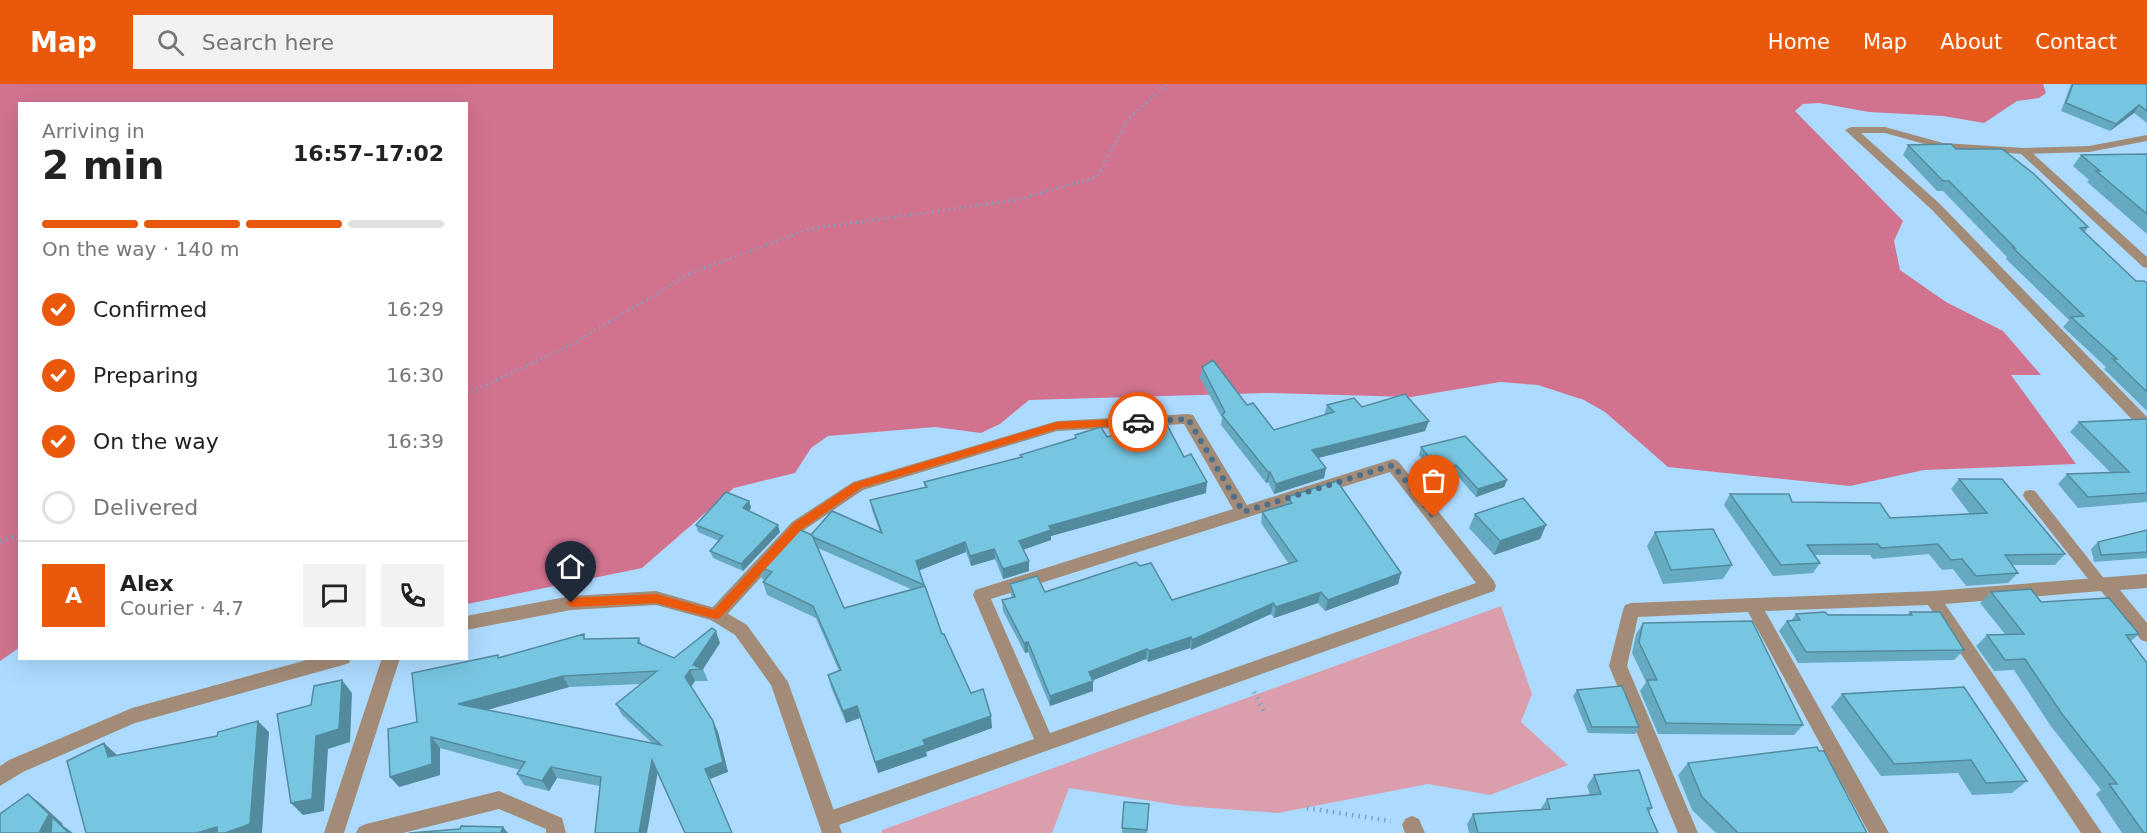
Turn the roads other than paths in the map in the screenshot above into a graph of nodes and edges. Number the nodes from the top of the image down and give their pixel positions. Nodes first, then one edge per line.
1 (2147, 138) edge
2 (2024, 151) junction
3 (2147, 264) edge
4 (2147, 426) edge
5 (2030, 495) dead end
6 (1243, 512) junction
7 (2147, 581) edge
8 (2103, 584) junction
9 (1932, 598) junction
10 (1753, 606) junction
11 (716, 615) junction
12 (468, 623) edge
13 (2147, 635) edge
14 (336, 660) edge
15 (390, 660) edge
16 (1045, 743) junction
17 (0, 777) edge
18 (830, 827) edge
19 (334, 833) edge
20 (366, 833) edge
21 (556, 833) edge
22 (1688, 833) edge
23 (1879, 833) edge
24 (2092, 833) edge

1 - 2 street
2 - 3 street
2 - 4 street
5 - 8 lane
6 - 11 street
6 - 16 street
6 - 16 street
7 - 8 street
8 - 9 street
8 - 13 street
9 - 10 street
9 - 24 street
10 - 22 street
10 - 23 street
11 - 12 street
11 - 18 street
14 - 17 street
15 - 19 street
16 - 18 street
20 - 21 street

